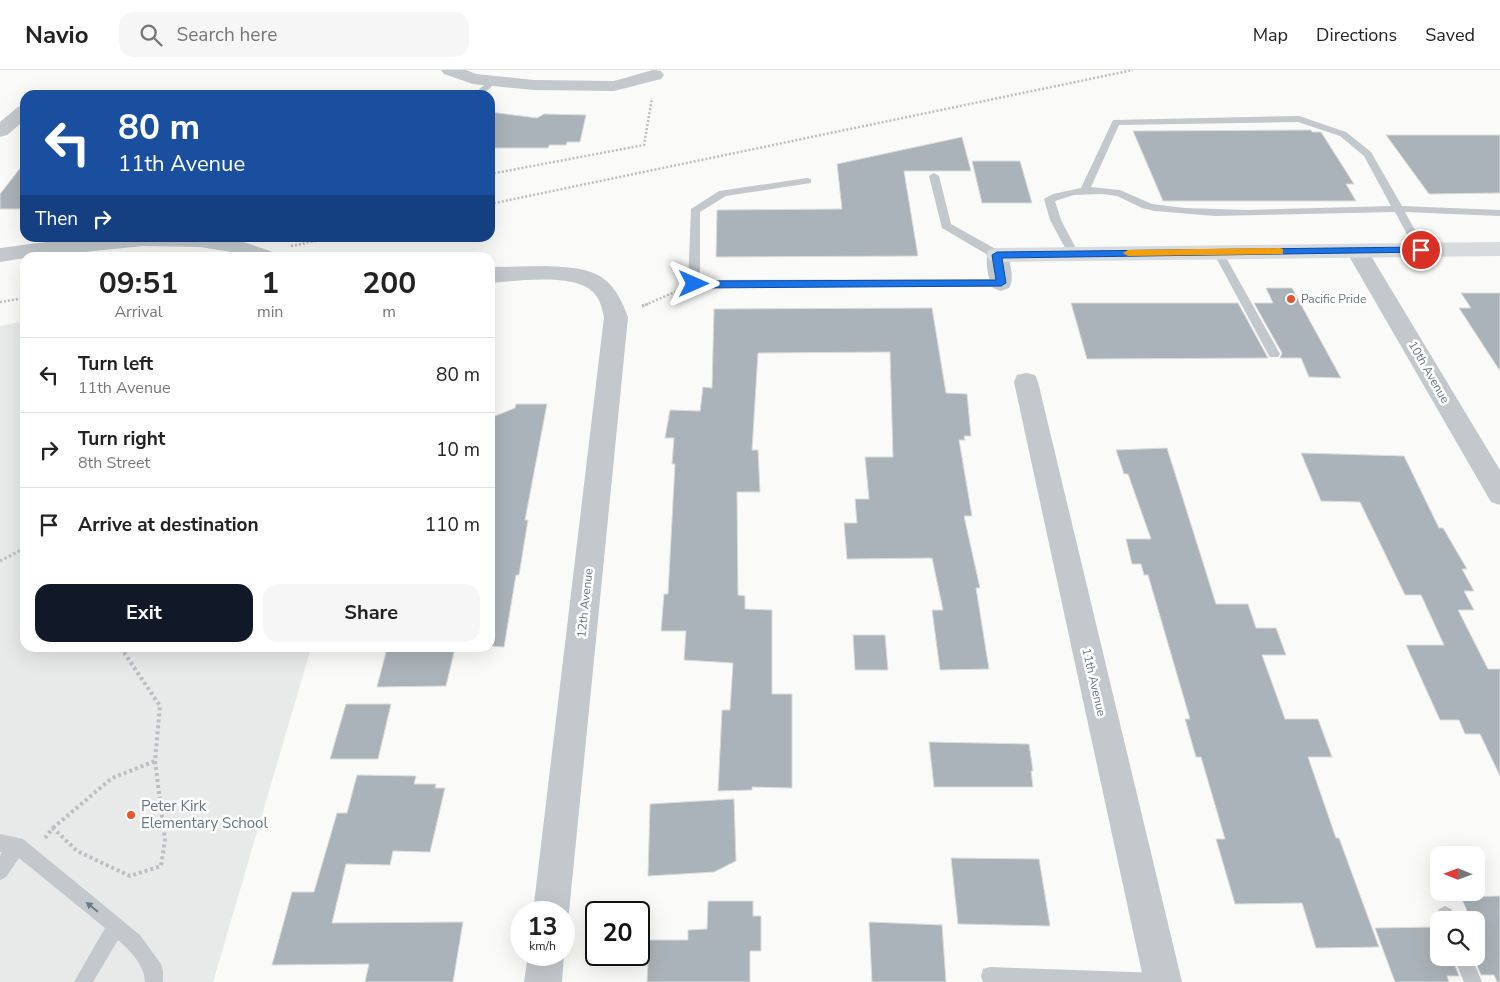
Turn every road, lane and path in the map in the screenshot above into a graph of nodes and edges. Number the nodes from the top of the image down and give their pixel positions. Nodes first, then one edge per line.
1 (450, 70) edge
2 (1133, 70) edge
3 (655, 75) joint
4 (493, 81) junction
5 (483, 90) edge
6 (20, 115) edge
7 (0, 131) edge
8 (495, 173) edge
9 (934, 176) dead end
10 (807, 181) dead end
11 (1084, 192) junction
12 (495, 203) edge
13 (1398, 209) junction
14 (1500, 213) edge
15 (109, 242) edge
16 (213, 242) edge
17 (310, 242) edge
18 (290, 246) dead end
19 (1500, 249) edge
20 (1357, 250) junction
21 (1421, 250) junction
22 (25, 252) edge
23 (252, 252) edge
24 (1218, 252) junction
25 (20, 253) edge
26 (1074, 254) junction
27 (0, 255) edge
28 (997, 255) junction
29 (495, 275) edge
30 (1001, 283) joint
31 (694, 284) junction
32 (20, 299) edge
33 (0, 302) edge
34 (612, 306) junction
35 (1274, 354) dead end
36 (1026, 382) dead end
37 (1500, 494) edge
38 (20, 551) edge
39 (0, 561) edge
40 (124, 652) edge
41 (155, 761) junction
42 (53, 828) junction
43 (9, 844) edge
44 (32, 857) junction
45 (0, 871) edge
46 (551, 901) edge
47 (116, 926) junction
48 (545, 966) edge
49 (1466, 966) edge
50 (990, 976) dead end
51 (83, 982) edge
52 (154, 982) edge
53 (543, 982) edge
54 (1161, 982) edge
55 (1473, 982) edge

1 - 4 street
2 - 12 path
3 - 4 street
3 - 8 path
4 - 5 lane
6 - 7 street
9 - 28 lane
10 - 31 lane
11 - 13 lane
11 - 13 lane
11 - 26 lane
13 - 14 lane
13 - 21 lane
15 - 22 street
16 - 23 street
17 - 18 path
19 - 21 street
20 - 21 street
20 - 24 street
20 - 37 street, 10th Avenue
24 - 26 street
24 - 35 lane
25 - 27 street
26 - 28 street
28 - 30 street
29 - 34 street
30 - 31 lane
31 - 34 path
32 - 33 path
34 - 46 street, 12th Avenue
36 - 54 street, 11th Avenue
38 - 39 path
40 - 41 path
41 - 42 path
41 - 42 path
42 - 44 path
43 - 44 lane
43 - 45 lane
47 -> 44 lane
47 - 51 lane
47 - 52 lane
48 - 53 street
49 - 55 lane
50 - 54 lane

